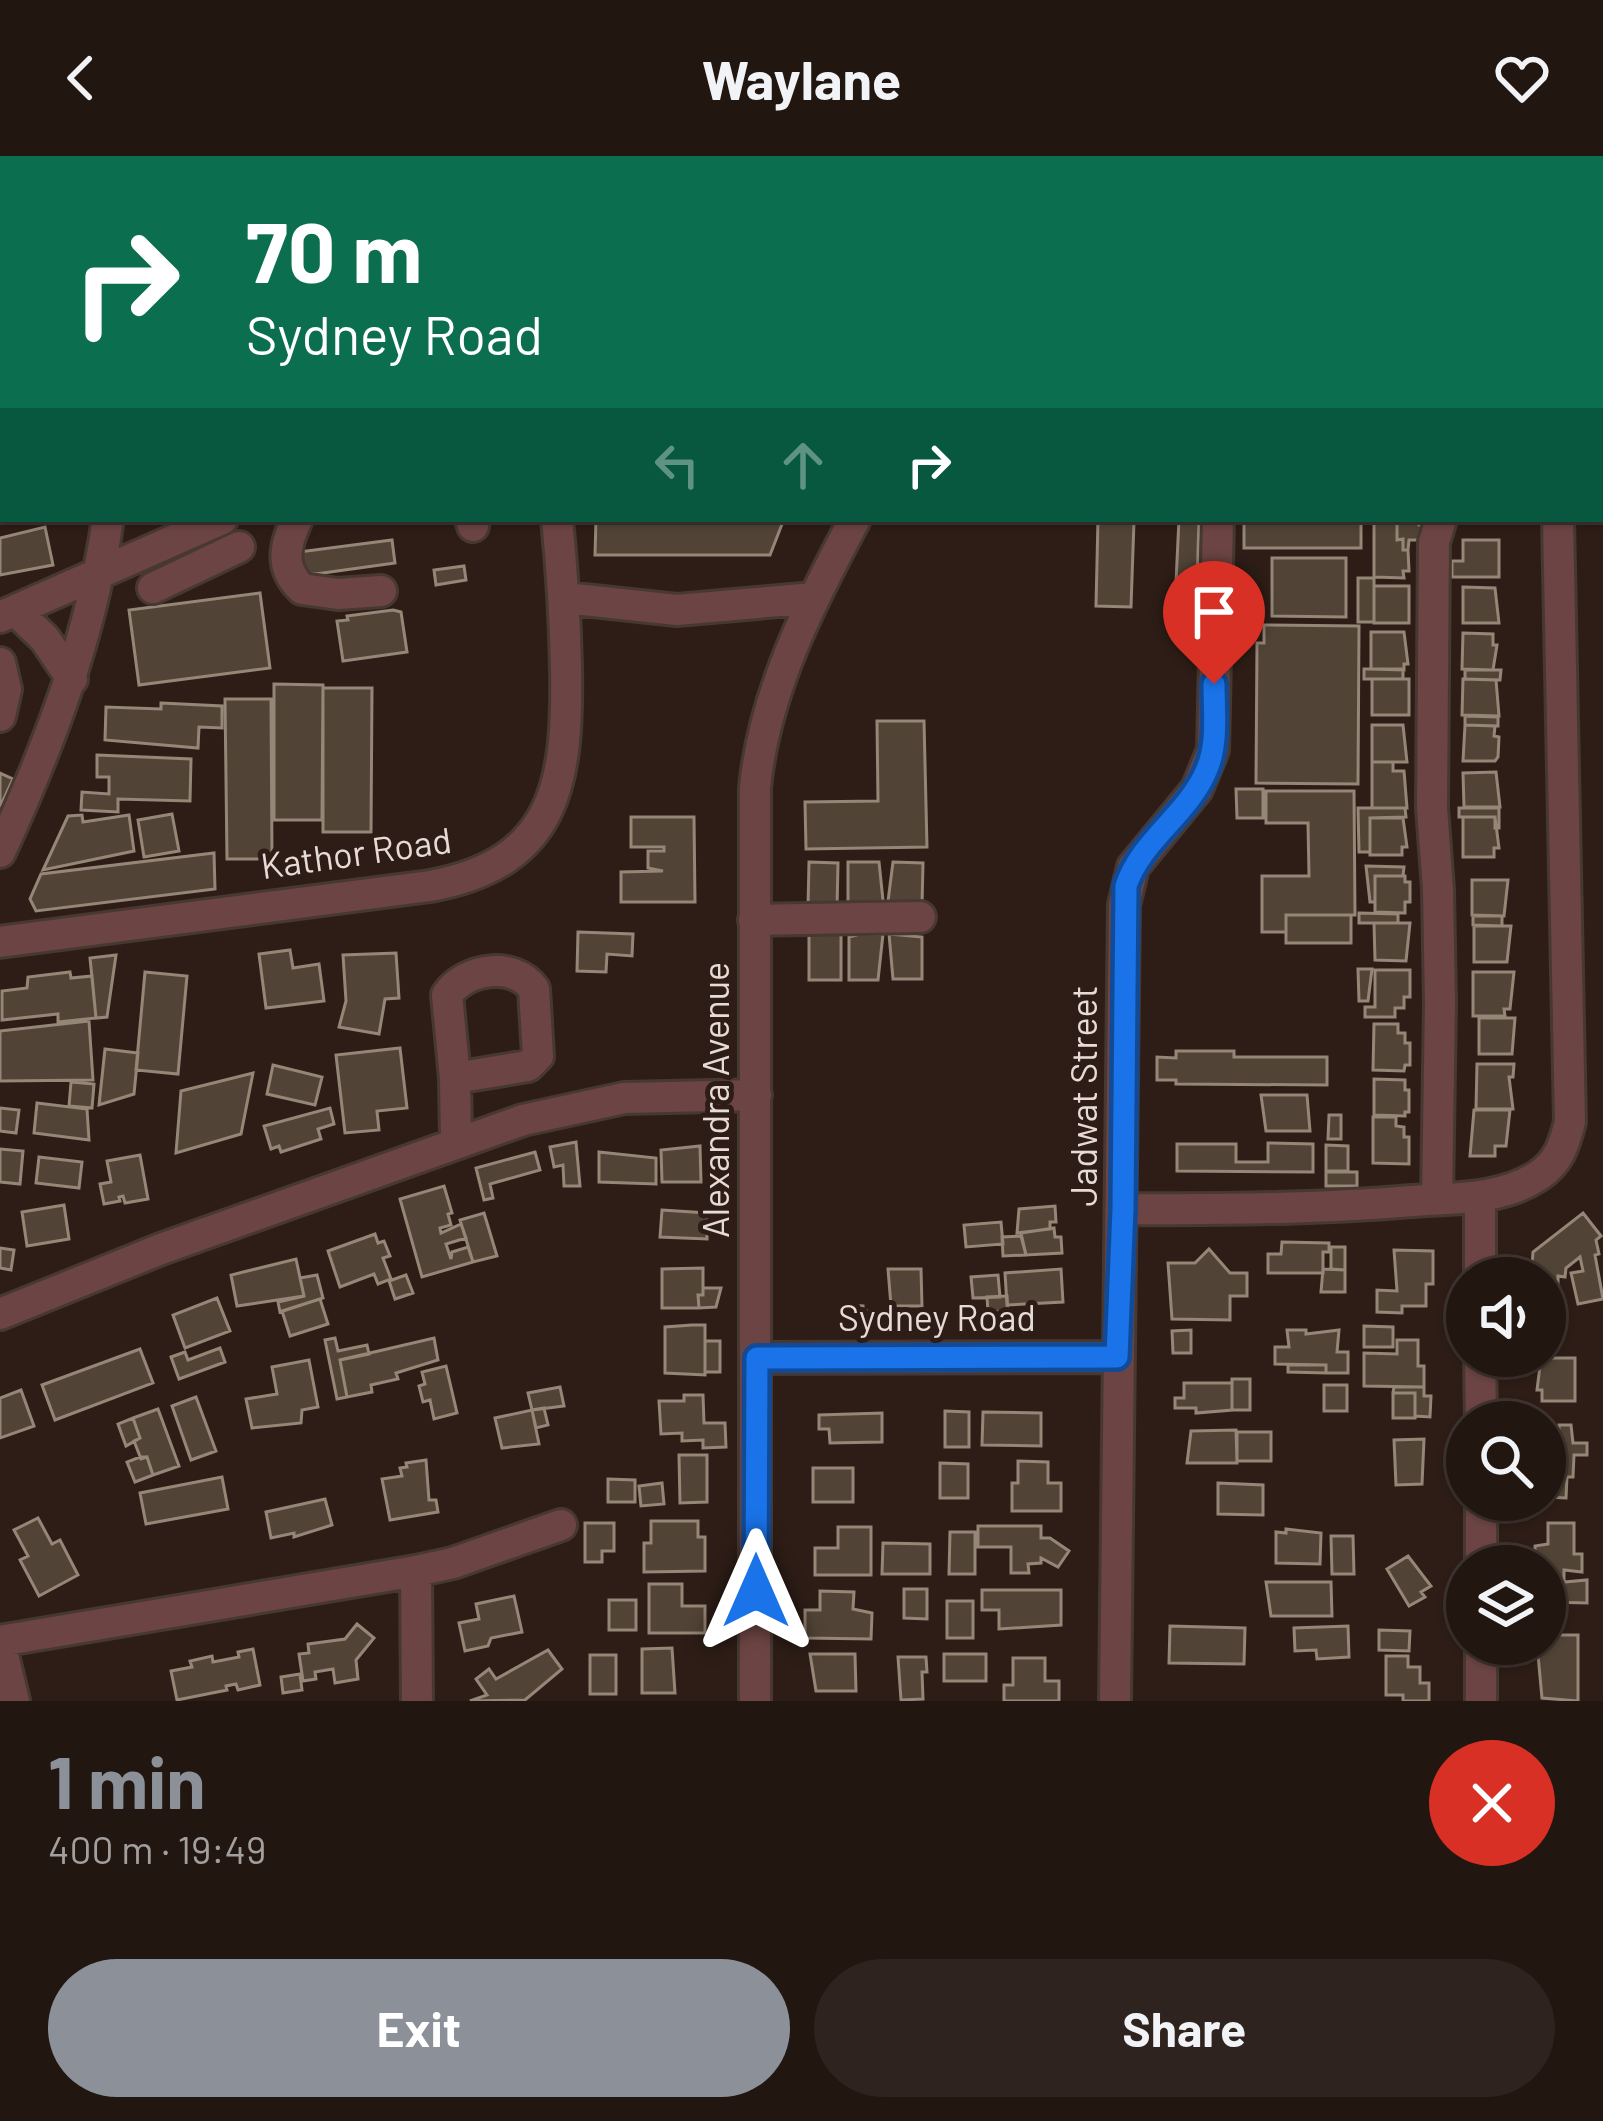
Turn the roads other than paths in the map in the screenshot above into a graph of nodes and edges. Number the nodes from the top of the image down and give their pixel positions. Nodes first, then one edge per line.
1 (108, 522) edge
2 (215, 522) edge
3 (217, 522) edge
4 (296, 522) edge
5 (557, 522) edge
6 (854, 522) edge
7 (1218, 522) edge
8 (1441, 522) edge
9 (1558, 522) edge
10 (100, 571) junction
11 (154, 587) dead end
12 (381, 591) dead end
13 (565, 598) junction
14 (813, 598) junction
15 (8, 614) edge
16 (0, 663) edge
17 (72, 679) junction
18 (0, 716) edge
19 (0, 851) edge
20 (920, 917) dead end
21 (754, 920) junction
22 (0, 942) edge
23 (455, 1078) dead end
24 (756, 1095) junction
25 (456, 1141) junction
26 (1480, 1196) junction
27 (1437, 1199) junction
28 (1123, 1209) junction
29 (1480, 1257) edge
30 (0, 1314) edge
31 (1117, 1357) junction
32 (757, 1358) junction
33 (561, 1525) dead end
34 (416, 1571) junction
35 (1, 1649) edge
36 (1481, 1665) edge
37 (14, 1701) edge
38 (418, 1701) edge
39 (755, 1701) edge
40 (1114, 1701) edge
41 (1481, 1701) edge

1 - 10 street
2 - 10 street
3 - 11 street
4 - 12 street
5 - 13 street, Kathor Road
6 - 14 street, Alexandra Avenue
7 - 28 street, Jadwat Street
8 - 27 street
9 - 26 street
10 - 15 street
10 - 17 street
13 - 14 street
13 - 22 street, Kathor Road
14 - 21 street, Alexandra Avenue
15 - 17 street
16 - 18 street
17 - 19 street
20 - 21 street
21 - 24 street, Alexandra Avenue
23 - 25 street
24 - 25 street
24 - 32 street, Alexandra Avenue
25 - 30 street
26 - 27 street
26 - 29 street
27 - 28 street
28 - 31 street, Jadwat Street
31 - 32 street, Sydney Road
31 - 40 street, Jadwat Street
32 - 39 street, Alexandra Avenue
33 - 34 street
34 - 35 street
34 - 38 street
35 - 37 street
36 - 41 street

